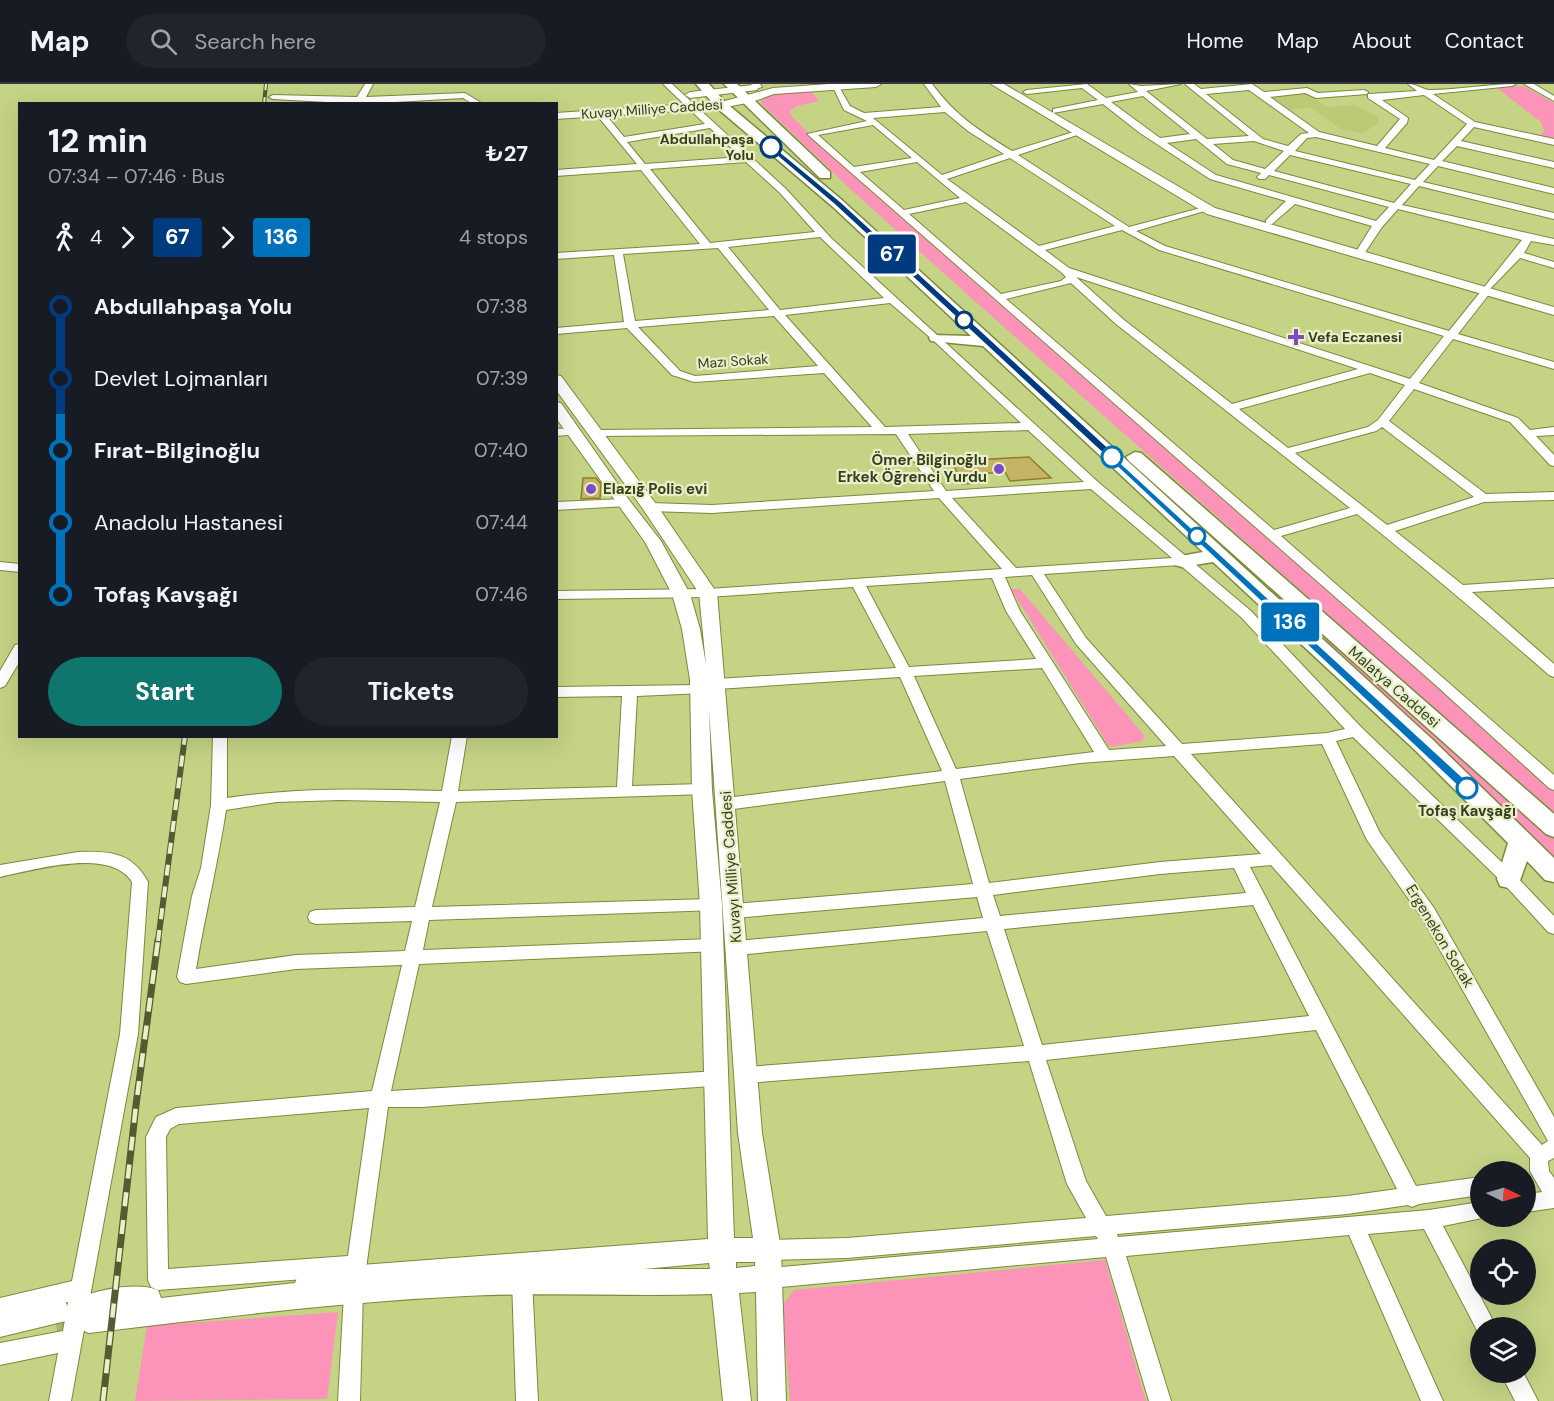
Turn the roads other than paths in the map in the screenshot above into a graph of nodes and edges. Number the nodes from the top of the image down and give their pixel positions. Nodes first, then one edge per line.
1 (274, 84) edge
2 (369, 84) edge
3 (667, 84) edge
4 (822, 84) edge
5 (876, 84) edge
6 (928, 84) edge
7 (996, 84) edge
8 (1015, 84) edge
9 (1177, 84) edge
10 (1189, 84) edge
11 (1353, 84) edge
12 (1412, 84) edge
13 (1512, 84) edge
14 (1528, 84) edge
15 (1082, 85) edge
16 (1249, 85) edge
17 (1472, 86) edge
18 (835, 87) junction
19 (1303, 87) edge
20 (1135, 88) edge
21 (745, 89) edge
22 (1027, 92) junction
23 (1199, 92) junction
24 (1364, 92) junction
25 (1425, 92) junction
26 (711, 93) edge
27 (1093, 93) junction
28 (1263, 95) junction
29 (681, 97) junction
30 (1374, 98) junction
31 (1554, 99) edge
32 (273, 100) edge
33 (359, 102) edge
34 (475, 102) edge
35 (1103, 102) junction
36 (692, 105) junction
37 (947, 109) junction
38 (558, 110) edge
39 (1056, 111) junction
40 (599, 112) junction
41 (558, 116) edge
42 (869, 119) junction
43 (1472, 124) junction
44 (712, 125) junction
45 (1077, 132) junction
46 (1316, 134) junction
47 (1197, 135) junction
48 (1258, 138) junction
49 (622, 140) junction
50 (1159, 141) junction
51 (1205, 142) junction
52 (1554, 142) edge
53 (1456, 143) junction
54 (1379, 149) junction
55 (1290, 151) junction
56 (1009, 154) junction
57 (748, 159) junction
58 (920, 159) junction
59 (1436, 163) junction
60 (1554, 165) edge
61 (646, 168) junction
62 (853, 170) junction
63 (1268, 172) junction
64 (558, 173) edge
65 (941, 178) junction
66 (1418, 184) junction
67 (1248, 188) junction
68 (1554, 191) edge
69 (968, 199) junction
70 (1292, 201) junction
71 (1396, 206) junction
72 (1205, 208) junction
73 (903, 213) junction
74 (1554, 216) edge
75 (1269, 222) junction
76 (1378, 225) junction
77 (1126, 228) junction
78 (822, 234) junction
79 (1528, 238) junction
80 (1554, 242) edge
81 (721, 245) junction
82 (707, 246) junction
83 (1035, 250) junction
84 (618, 252) junction
85 (1361, 253) junction
86 (1518, 254) junction
87 (558, 256) edge
88 (1554, 265) edge
89 (1068, 274) junction
90 (1486, 289) junction
91 (999, 297) junction
92 (892, 300) junction
93 (1554, 306) edge
94 (1554, 311) edge
95 (777, 313) junction
96 (630, 325) junction
97 (558, 331) edge
98 (1450, 336) junction
99 (937, 338) junction
100 (988, 342) junction
101 (1554, 366) edge
102 (826, 369) junction
103 (1370, 369) junction
104 (558, 382) edge
105 (1413, 385) junction
106 (1231, 408) junction
107 (558, 409) edge
108 (1382, 422) junction
109 (1030, 426) junction
110 (882, 431) junction
111 (900, 431) junction
112 (1554, 431) edge
113 (575, 432) junction
114 (558, 433) edge
115 (598, 434) junction
116 (1527, 434) junction
117 (1286, 452) junction
118 (1554, 462) edge
119 (1094, 485) junction
120 (941, 493) junction
121 (1554, 496) edge
122 (1483, 498) junction
123 (623, 503) junction
124 (558, 506) edge
125 (650, 507) junction
126 (1358, 510) junction
127 (1383, 531) junction
128 (1271, 535) junction
129 (1217, 555) junction
130 (1182, 561) junction
131 (0, 566) edge
132 (18, 568) edge
133 (1035, 570) junction
134 (1004, 573) junction
135 (1554, 582) edge
136 (858, 584) junction
137 (1460, 589) junction
138 (708, 593) junction
139 (681, 594) junction
140 (558, 595) edge
141 (18, 652) edge
142 (1048, 663) junction
143 (904, 672) junction
144 (1554, 672) edge
145 (0, 683) edge
146 (708, 687) junction
147 (630, 691) junction
148 (558, 692) edge
149 (1356, 731) junction
150 (220, 738) edge
151 (460, 738) edge
152 (1327, 738) junction
153 (1179, 750) junction
154 (1105, 756) junction
155 (951, 774) junction
156 (1554, 784) edge
157 (702, 790) junction
158 (624, 792) junction
159 (449, 797) junction
160 (219, 804) junction
161 (726, 804) junction
162 (1554, 828) edge
163 (1521, 841) junction
164 (1273, 859) junction
165 (1239, 862) junction
166 (0, 871) edge
167 (1554, 873) edge
168 (1509, 879) junction
169 (983, 890) junction
170 (1257, 898) junction
171 (711, 905) junction
172 (734, 911) junction
173 (420, 912) junction
174 (316, 917) dead end
175 (994, 923) junction
176 (1554, 927) edge
177 (711, 946) junction
178 (737, 948) junction
179 (411, 956) junction
180 (1322, 1022) junction
181 (1036, 1053) junction
182 (747, 1075) junction
183 (718, 1079) junction
184 (380, 1099) junction
185 (1554, 1135) edge
186 (1539, 1159) edge
187 (1470, 1188) edge
188 (1554, 1191) edge
189 (1412, 1198) junction
190 (1554, 1199) edge
191 (1536, 1202) edge
192 (1470, 1213) edge
193 (1429, 1219) junction
194 (1102, 1224) junction
195 (1354, 1224) junction
196 (1113, 1247) junction
197 (721, 1250) junction
198 (768, 1250) junction
199 (355, 1277) junction
200 (770, 1278) junction
201 (522, 1280) junction
202 (723, 1283) junction
203 (0, 1308) edge
204 (74, 1315) junction
205 (1481, 1317) edge
206 (0, 1324) edge
207 (0, 1337) edge
208 (0, 1354) edge
209 (1517, 1383) edge
210 (60, 1401) edge
211 (350, 1401) edge
212 (527, 1401) edge
213 (737, 1401) edge
214 (772, 1401) edge
215 (1160, 1401) edge
216 (1432, 1401) edge
217 (1527, 1401) edge

1 - 32 street
2 - 33 street
3 - 29 street
4 - 21 main road
5 - 18 main road
6 - 37 street
7 - 45 main road
8 - 22 main road
9 - 20 street
10 - 23 street
11 - 24 street
12 - 25 street
13 - 17 street
14 - 31 street
15 - 22 street
15 - 27 street
16 - 23 street
16 - 28 street
17 - 25 street
18 - 21 main road
18 - 42 street
19 - 24 street
19 - 28 street
20 - 27 street
20 - 35 street
20 - 47 street
21 - 26 main road, Kuvayı Milliye Caddesi
21 - 26 main road, Kuvayı Milliye Caddesi
21 - 162 highway, Malatya Caddesi
22 - 39 main road
23 - 48 street
24 - 30 street
25 - 30 street
25 - 43 street
26 - 29 main road, Kuvayı Milliye Caddesi
26 - 36 main road, Kuvayı Milliye Caddesi
26 - 100 highway, Malatya Caddesi
27 - 35 street
28 - 46 street
29 - 36 street
29 - 38 main road, Kuvayı Milliye Caddesi
30 - 54 street
32 - 33 street
33 - 34 street
35 - 39 street
35 - 50 street
36 - 40 main road, Kuvayı Milliye Caddesi
36 - 44 street
37 - 42 street
37 - 56 street
39 - 75 main road
40 - 41 main road, Kuvayı Milliye Caddesi
40 - 49 street
42 - 58 street
42 - 62 street
43 - 52 street
43 - 53 street
44 - 49 street
44 - 57 street
45 - 56 street
45 - 72 main road
46 - 54 street
46 - 55 street
47 - 50 street
47 - 51 street
48 - 51 street
48 - 55 street
49 - 61 street
50 - 67 street
51 - 63 street
53 - 59 street
53 - 60 street
54 - 59 street
55 - 63 street
55 - 66 street
56 - 65 street
56 - 77 street
57 - 61 street
57 - 78 street
58 - 62 street
58 - 65 street
59 - 66 street
59 - 68 street
61 - 64 street
61 - 82 street
62 - 73 street
63 - 67 street
63 - 71 street
65 - 69 street
66 - 71 street
66 - 74 street
67 - 70 street
69 - 73 street
69 - 83 street
70 - 75 street
70 - 76 street
71 - 76 street
71 - 79 street
72 - 77 street
72 - 85 main road
73 - 91 street
75 - 85 main road
76 - 85 street
77 - 83 street
77 - 98 street
78 - 81 street
78 - 92 street
79 - 80 street
79 - 86 street
81 - 82 street
81 - 95 street
82 - 84 street
83 - 89 street
84 - 87 street
84 - 96 street
85 - 90 main road
86 - 88 street
86 - 90 street
89 - 91 street
89 - 103 street
89 - 106 street
90 - 93 main road
90 - 94 main road
90 - 98 street
91 - 128 street
92 - 95 street
92 - 99 street
95 - 96 street
95 - 102 street
96 - 97 street
96 - 102 street, Mazı Sokak
98 - 101 street
98 - 105 street
99 - 100 highway
99 - 109 street
100 - 129 highway, Malatya Caddesi
102 - 110 street
103 - 105 street
103 - 106 street
104 - 115 main road, Kuvayı Milliye Caddesi
105 - 108 street
105 - 116 street
106 - 117 street
107 - 113 main road, Kuvayı Milliye Caddesi
108 - 117 street
108 - 122 street
109 - 111 street
109 - 119 street
110 - 111 street
110 - 115 street
111 - 120 street
112 - 116 street
113 - 114 street
113 - 123 main road, Kuvayı Milliye Caddesi
115 - 125 main road, Kuvayı Milliye Caddesi
116 - 118 street
117 - 126 street
119 - 120 street
119 - 130 street
120 - 125 street
120 - 134 street
121 - 122 street
122 - 127 street
123 - 124 street
123 - 139 main road, Kuvayı Milliye Caddesi
125 - 138 main road, Kuvayı Milliye Caddesi
126 - 127 street
126 - 128 street
127 - 137 street
128 - 156 street
129 - 130 highway
129 - 163 highway, Malatya Caddesi
130 - 133 street
130 - 149 street
131 - 132 street
133 - 134 street
133 - 153 street
134 - 136 street
134 - 142 street
135 - 137 street
136 - 138 street
136 - 143 street
137 - 144 street
138 - 139 street
138 - 146 main road, Kuvayı Milliye Caddesi
139 - 140 street
139 - 146 main road, Kuvayı Milliye Caddesi
141 - 145 street
142 - 143 street
142 - 154 street
143 - 146 street
143 - 155 street
146 - 147 street
146 - 157 main road, Kuvayı Milliye Caddesi
146 - 161 main road, Kuvayı Milliye Caddesi
147 - 148 street
147 - 158 street
149 - 152 street
149 - 168 street
150 - 160 street
151 - 159 street
152 - 153 street
152 - 185 street, Ergenekon Sokak
153 - 154 street
153 - 164 street
154 - 155 street
155 - 161 street
155 - 169 street
157 - 158 street
157 - 171 main road, Kuvayı Milliye Caddesi
158 - 159 street
159 - 160 street
159 - 173 street
160 - 179 street
161 - 172 main road, Kuvayı Milliye Caddesi
163 - 167 highway, Malatya Caddesi
163 - 168 highway
164 - 165 street
164 - 186 street
165 - 169 street
165 - 170 street
166 - 204 street
168 - 176 street
169 - 172 street
169 - 175 street
170 - 175 street
170 - 180 street
171 - 173 street
171 - 177 main road, Kuvayı Milliye Caddesi
172 - 178 main road, Kuvayı Milliye Caddesi
173 - 174 street
173 - 179 street
175 - 178 street
175 - 181 street
177 - 179 street
177 - 183 main road, Kuvayı Milliye Caddesi
178 - 182 main road, Kuvayı Milliye Caddesi
179 - 184 street
180 - 181 street
180 - 189 street
181 - 182 street
181 - 194 street
182 - 198 main road, Kuvayı Milliye Caddesi
183 - 184 street
183 - 197 main road, Kuvayı Milliye Caddesi
184 - 199 street
184 - 199 street
186 - 188 street
187 - 189 street
189 - 194 street
190 - 191 street
192 - 193 street
193 - 195 street
193 - 205 street
194 - 196 street
194 - 198 street
195 - 196 street
195 - 216 street
196 - 200 street
196 - 215 street
197 - 198 main road
197 - 199 main road
197 - 202 main road, Kuvayı Milliye Caddesi
198 - 200 main road, Kuvayı Milliye Caddesi
199 - 201 main road
199 - 204 main road
199 - 204 main road
199 - 211 street
200 - 202 main road
200 - 214 main road, Kuvayı Milliye Caddesi
201 - 202 main road
201 - 212 street
202 - 213 main road, Kuvayı Milliye Caddesi
203 - 204 street
204 - 206 main road
204 - 207 main road
204 - 208 street
204 - 210 street
209 - 217 street

